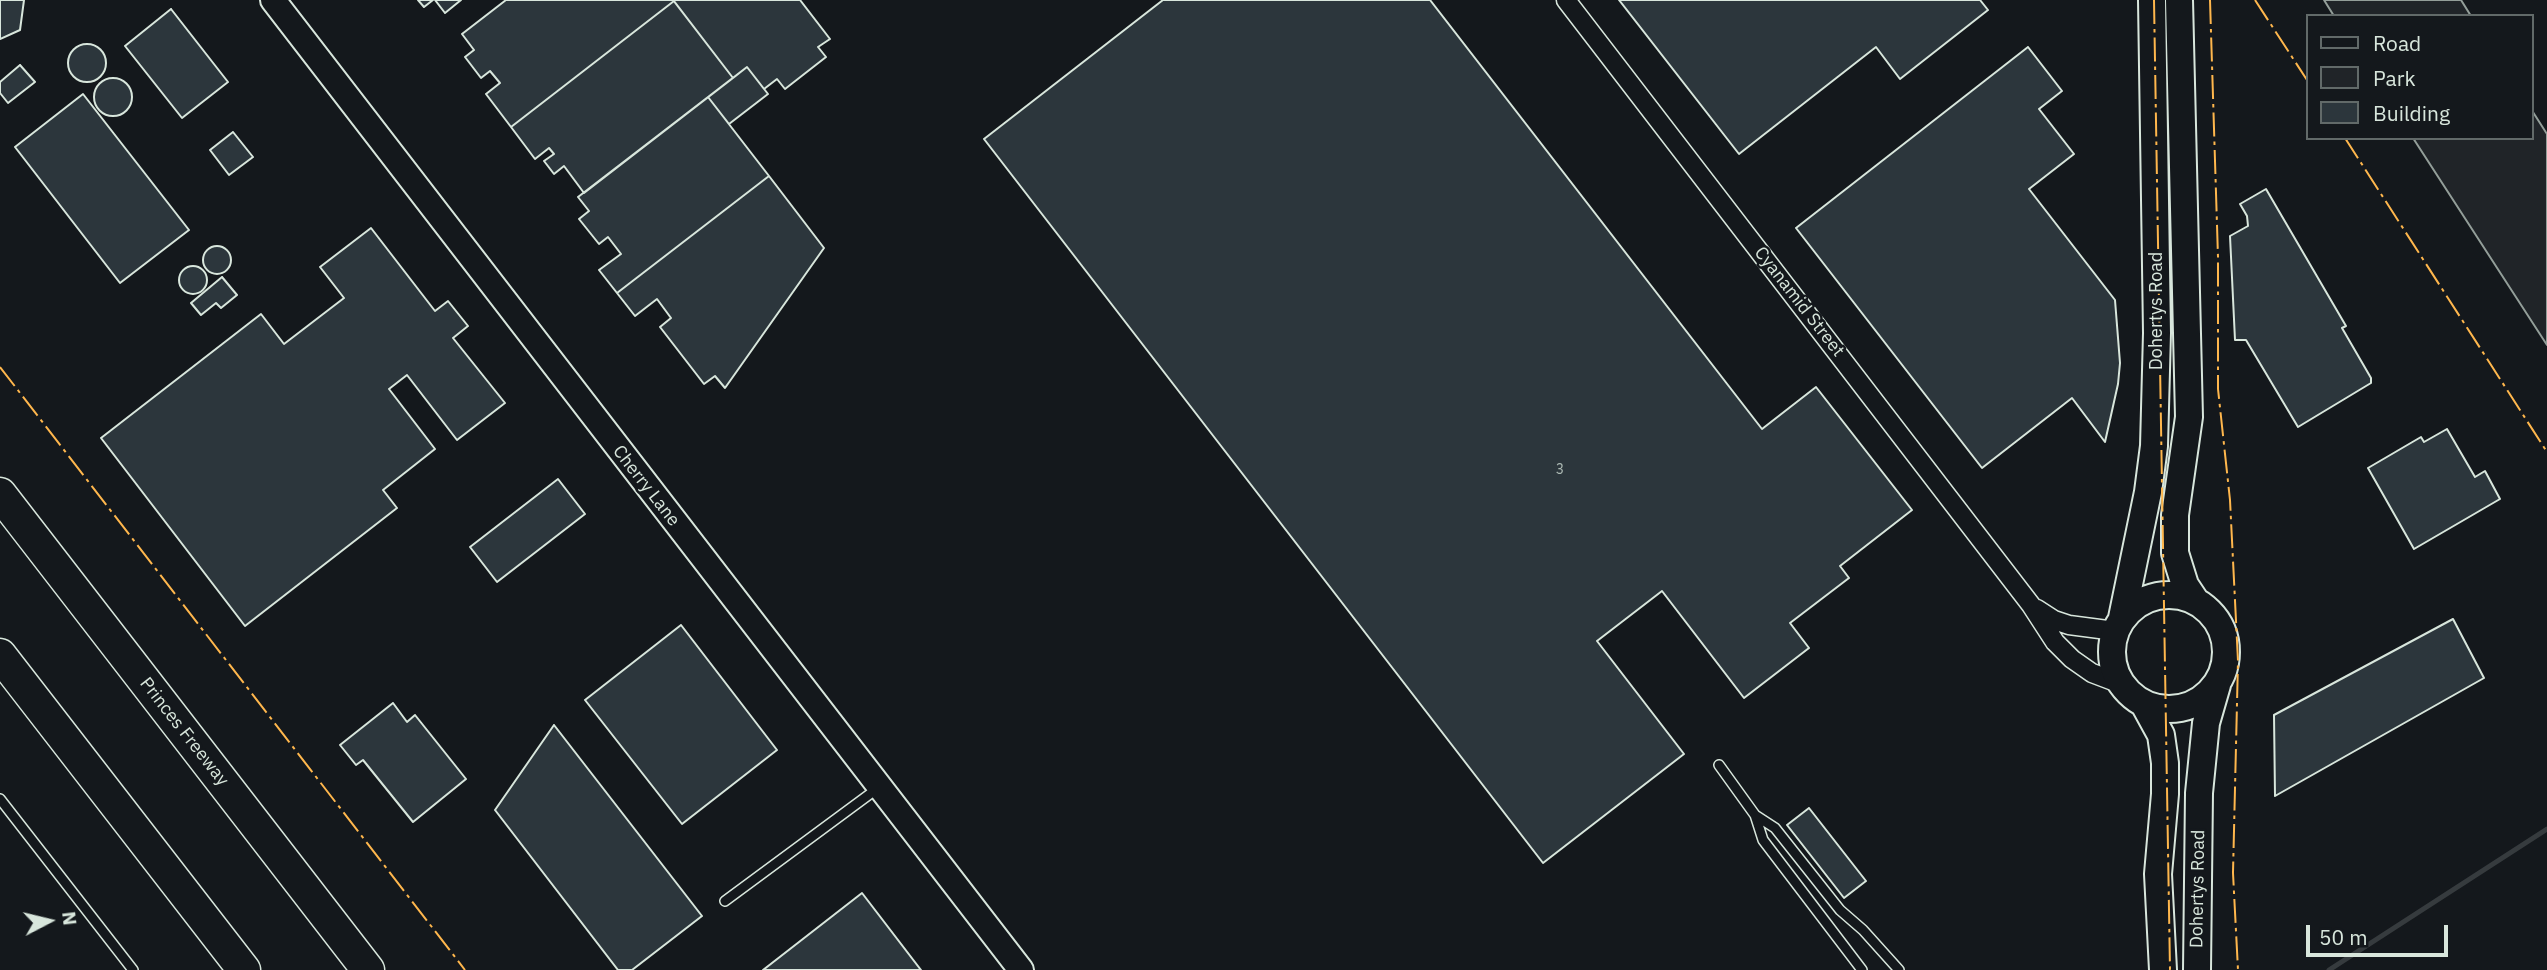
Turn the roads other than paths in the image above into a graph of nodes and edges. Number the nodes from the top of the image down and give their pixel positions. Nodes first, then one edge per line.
1 (273, 0) edge
2 (1566, 0) edge
3 (2152, 0) edge
4 (2179, 0) edge
5 (0, 494) edge
6 (2195, 600) junction
7 (2031, 605) junction
8 (2119, 624) junction
9 (0, 655) edge
10 (2218, 683) junction
11 (2121, 684) junction
12 (2144, 704) junction
13 (1719, 765) dead end
14 (879, 787) junction
15 (0, 799) edge
16 (1755, 816) junction
17 (725, 901) dead end
18 (133, 970) edge
19 (244, 970) edge
20 (368, 970) edge
21 (1021, 970) edge
22 (1862, 970) edge
23 (1899, 970) edge
24 (2163, 970) edge
25 (2197, 970) edge

1 - 14 street, Cherry Lane
2 - 7 street, Cyanamid Street
3 - 8 main road, Dohertys Road
4 - 6 main road, Dohertys Road
5 - 20 highway, Princes Freeway
6 - 8 main road
6 - 10 main road
7 - 8 street, Cyanamid Street
7 - 11 street, Cyanamid Street
8 - 11 main road
9 - 19 highway
10 - 12 main road
10 - 25 main road, Dohertys Road
11 - 12 main road
12 - 24 main road, Dohertys Road
13 - 16 lane
14 - 17 lane
14 - 21 street, Cherry Lane
15 - 18 lane
16 - 22 lane
16 - 23 lane

